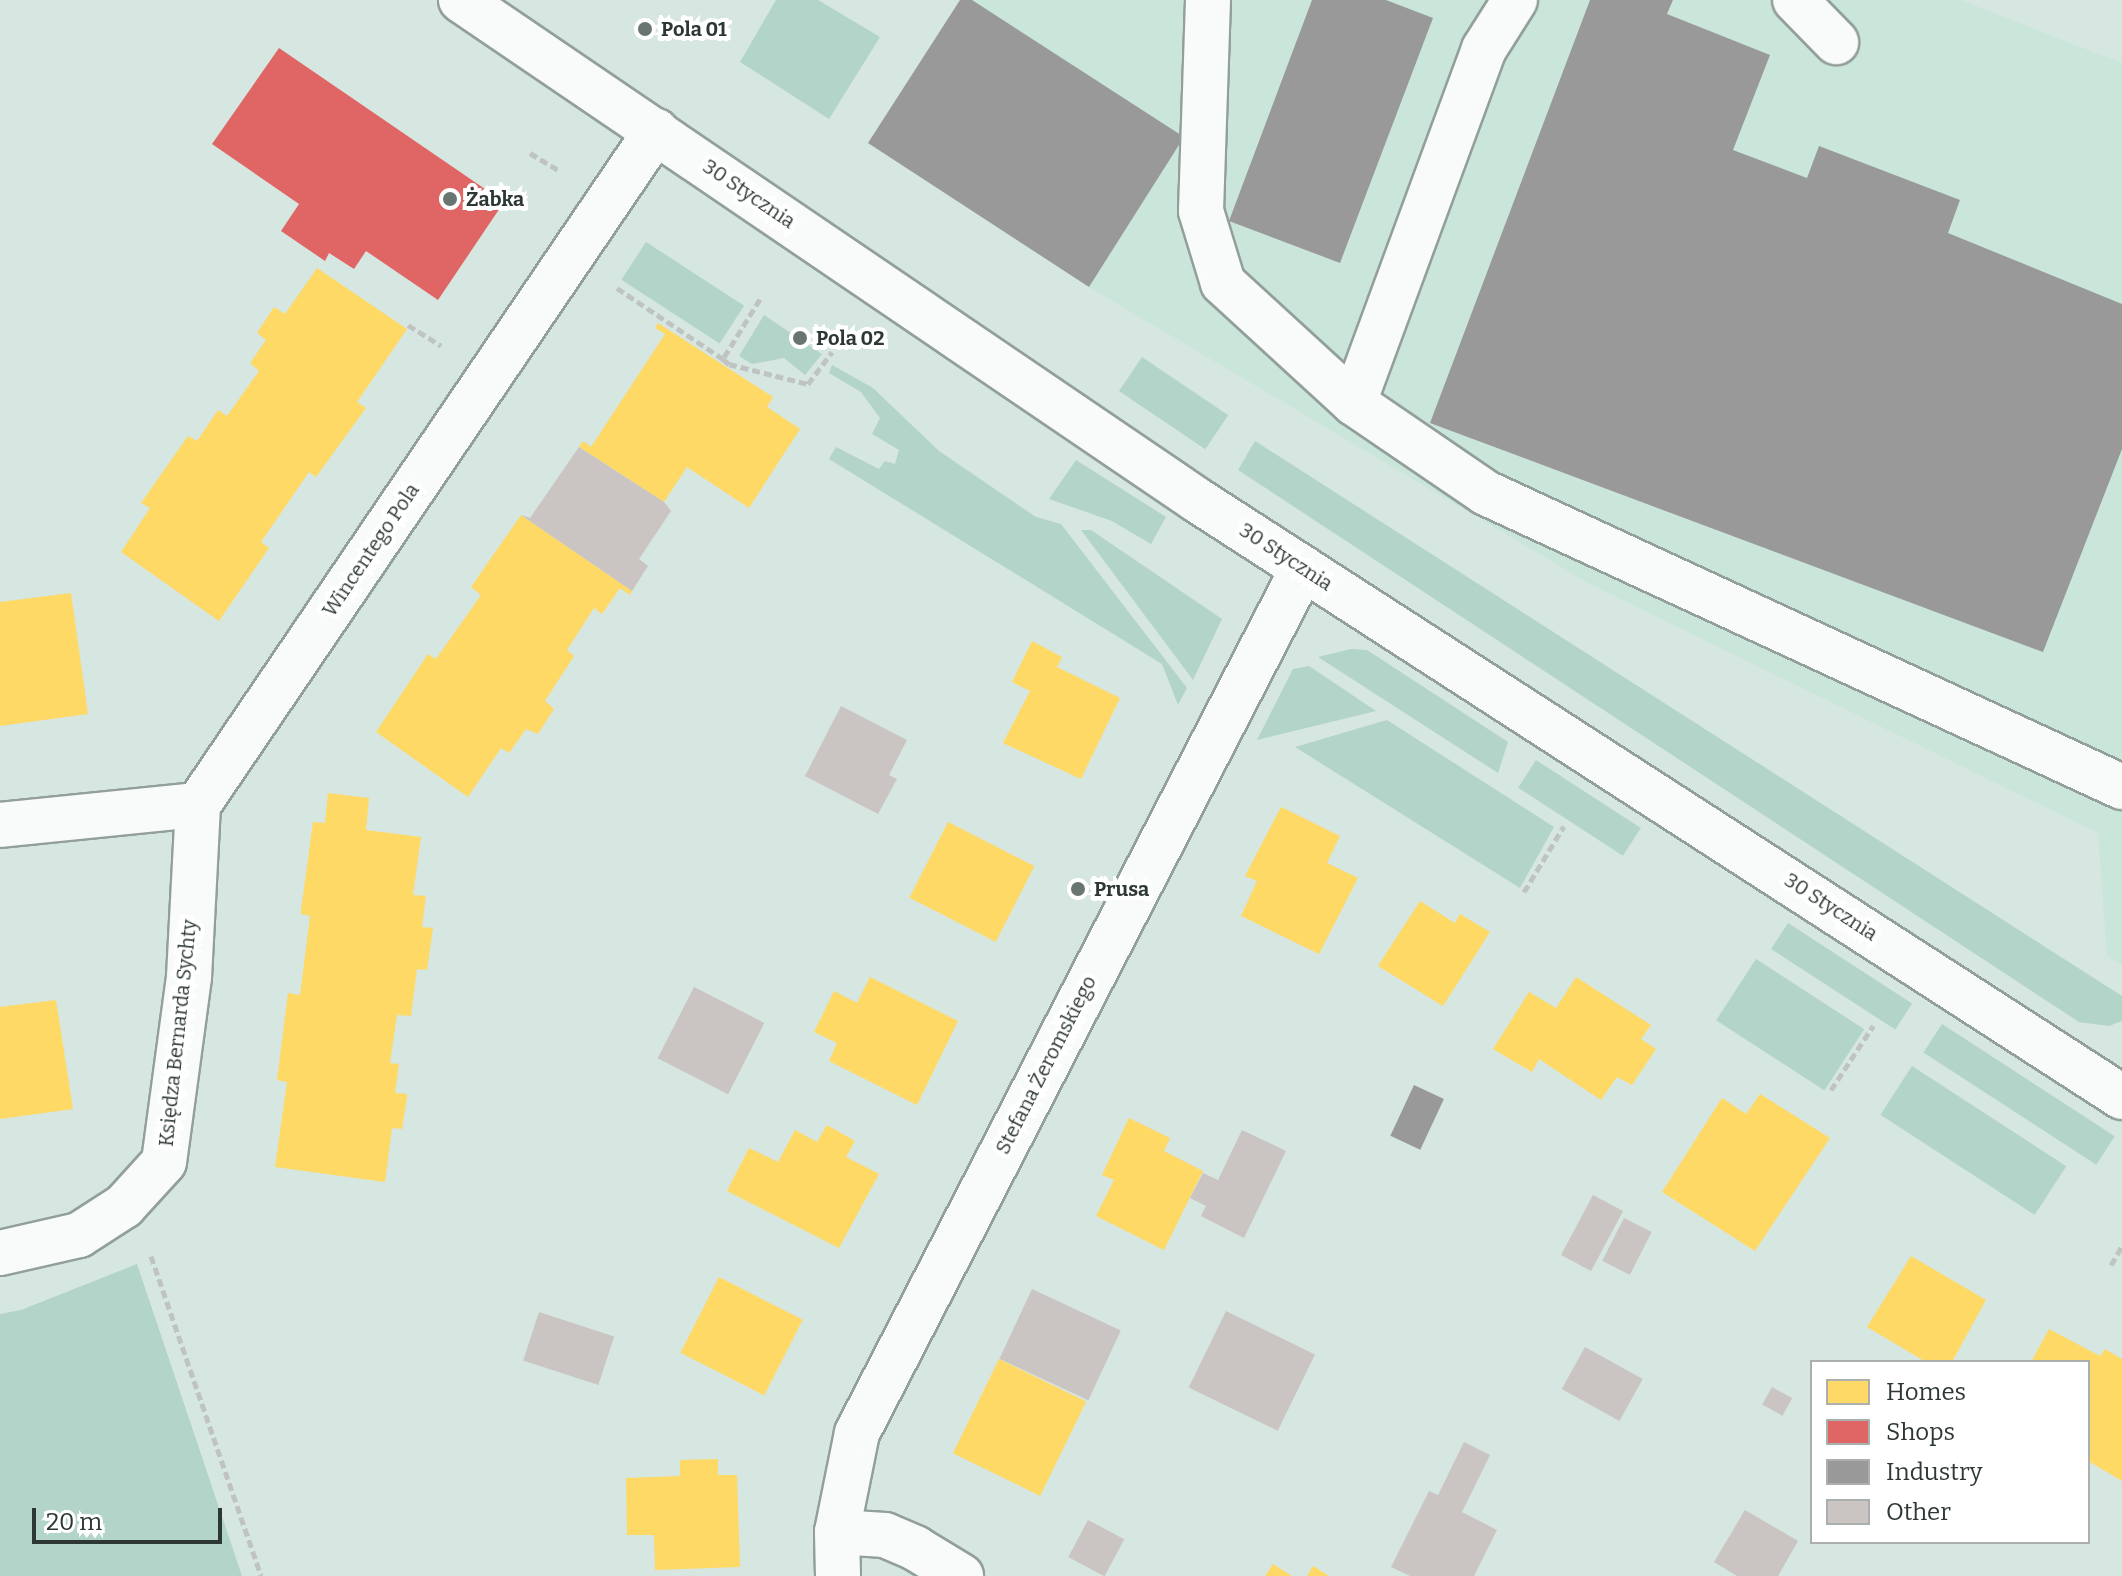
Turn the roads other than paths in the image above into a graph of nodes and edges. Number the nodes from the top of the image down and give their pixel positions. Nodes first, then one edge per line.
1 (461, 0) edge
2 (1208, 0) edge
3 (1515, 0) edge
4 (1795, 0) edge
5 (1836, 42) dead end
6 (656, 131) junction
7 (1354, 403) junction
8 (1303, 568) junction
9 (2122, 787) edge
10 (198, 805) junction
11 (0, 825) edge
12 (2122, 1097) edge
13 (0, 1253) edge
14 (837, 1532) junction
15 (838, 1576) edge
16 (961, 1576) edge

1 - 6 street, 30 Stycznia
2 - 7 street
3 - 7 street
4 - 5 street
6 - 8 street, 30 Stycznia
6 - 10 street, Wincentego Pola
7 - 9 street
8 - 12 street, 30 Stycznia
8 - 14 street, Stefana Żeromskiego
10 - 11 street
10 - 13 street, Księdza Bernarda Sychty
14 - 15 street, Stefana Żeromskiego
14 - 16 street

